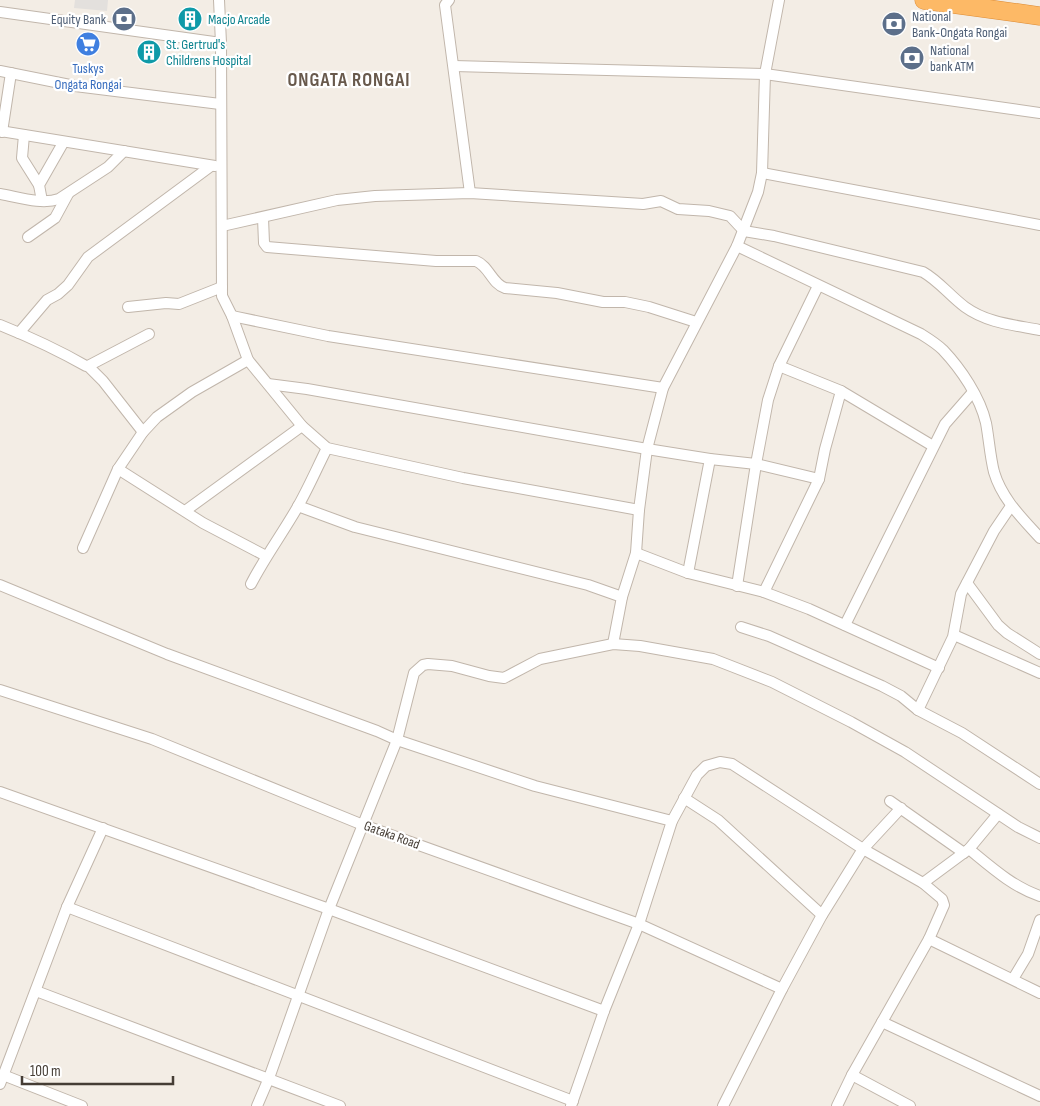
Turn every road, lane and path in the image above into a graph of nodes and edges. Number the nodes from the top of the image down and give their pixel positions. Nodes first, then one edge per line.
1 (219, 0) edge
2 (449, 0) edge
3 (779, 0) edge
4 (924, 0) edge
5 (0, 12) edge
6 (1040, 16) edge
7 (221, 43) junction
8 (454, 66) junction
9 (0, 71) edge
10 (11, 73) junction
11 (766, 74) junction
12 (220, 104) junction
13 (1040, 113) edge
14 (1, 131) edge
15 (24, 135) junction
16 (63, 143) junction
17 (124, 151) junction
18 (216, 166) junction
19 (762, 173) junction
20 (39, 185) junction
21 (470, 192) junction
22 (0, 194) edge
23 (68, 194) junction
24 (42, 201) junction
25 (263, 218) junction
26 (1040, 225) edge
27 (222, 226) junction
28 (744, 231) junction
29 (28, 237) dead end
30 (737, 246) junction
31 (818, 286) junction
32 (222, 287) junction
33 (128, 307) dead end
34 (232, 316) junction
35 (696, 322) junction
36 (0, 325) edge
37 (1040, 330) edge
38 (20, 333) junction
39 (149, 334) dead end
40 (248, 360) junction
41 (88, 366) junction
42 (779, 366) junction
43 (268, 384) junction
44 (663, 388) junction
45 (841, 391) junction
46 (973, 392) junction
47 (302, 426) junction
48 (144, 432) junction
49 (933, 446) junction
50 (327, 448) junction
51 (647, 449) junction
52 (710, 459) junction
53 (756, 464) junction
54 (118, 469) junction
55 (819, 478) junction
56 (298, 506) junction
57 (1011, 506) junction
58 (639, 510) junction
59 (185, 511) junction
60 (1040, 538) edge
61 (83, 548) dead end
62 (636, 553) junction
63 (266, 556) junction
64 (688, 573) junction
65 (967, 583) junction
66 (251, 584) dead end
67 (0, 585) edge
68 (737, 586) junction
69 (764, 592) junction
70 (622, 597) junction
71 (845, 625) junction
72 (741, 627) dead end
73 (954, 635) junction
74 (613, 644) junction
75 (1040, 654) edge
76 (939, 668) junction
77 (1040, 673) edge
78 (0, 690) edge
79 (918, 710) junction
80 (397, 740) junction
81 (1040, 784) edge
82 (0, 792) edge
83 (684, 798) junction
84 (890, 801) dead end
85 (901, 808) junction
86 (998, 814) junction
87 (672, 821) junction
88 (363, 825) junction
89 (103, 828) junction
90 (1040, 838) edge
91 (863, 848) junction
92 (967, 851) junction
93 (922, 883) junction
94 (1040, 896) edge
95 (67, 907) junction
96 (329, 910) junction
97 (822, 915) junction
98 (1040, 920) edge
99 (639, 924) junction
100 (929, 939) junction
101 (1013, 979) junction
102 (782, 989) junction
103 (36, 991) junction
104 (1040, 993) edge
105 (299, 995) junction
106 (604, 1011) junction
107 (882, 1022) junction
108 (852, 1075) junction
109 (269, 1078) junction
110 (2, 1079) edge
111 (1040, 1096) edge
112 (572, 1103) edge
113 (82, 1106) edge
114 (257, 1106) edge
115 (340, 1106) edge
116 (723, 1106) edge
117 (837, 1106) edge
118 (910, 1106) edge

1 - 7 street
2 - 8 street
3 - 11 street
4 - 6 highway
5 - 7 street
7 - 12 street
8 - 11 street
8 - 21 street
9 - 10 street
10 - 12 street
10 - 14 street
11 - 13 street
11 - 19 street
12 - 18 street
14 - 15 street
15 - 16 street
15 - 20 street
16 - 17 street
16 - 20 street
17 - 18 street
17 - 23 street
18 - 27 street
18 - 38 street
19 - 26 street
19 - 28 street
20 - 24 street
21 - 25 street
21 - 28 street
22 - 24 street
23 - 24 street
23 - 29 street
25 - 27 street
25 - 35 street
27 - 32 street
28 - 30 street
28 - 37 street
30 - 31 street
30 - 35 street
31 - 42 street
31 - 46 street
32 - 33 street
32 - 34 street
34 - 40 street
34 - 44 street
35 - 44 street
36 - 38 street
38 - 41 street
39 - 41 street
40 - 43 street
40 - 48 street
41 - 48 street
42 - 45 street
42 - 53 street
43 - 47 street
43 - 51 street
44 - 51 street
45 - 49 street
45 - 55 street
46 - 49 street
46 - 57 street
47 - 50 street
47 - 59 street
48 - 54 street
49 - 71 street
50 - 56 street
50 - 58 street
51 - 52 street
51 - 58 street
52 - 53 street
52 - 64 street
53 - 55 street
53 - 68 street
54 - 59 street
54 - 61 street
55 - 69 street
56 - 63 street
56 - 70 street
57 - 60 street
57 - 65 street
58 - 62 street
59 - 63 street
62 - 64 street
62 - 70 street
63 - 66 street
64 - 68 street
65 - 73 street
65 - 75 street
67 - 80 street
68 - 69 street
69 - 71 street
70 - 74 street
71 - 76 street
72 - 79 street
73 - 76 street
73 - 77 street
74 - 80 street
74 - 86 street
76 - 79 street
78 - 88 street, Gataka Road
79 - 81 street
80 - 87 street
80 - 88 street
82 - 89 street
83 - 87 street
83 - 91 street
83 - 97 street
84 - 85 street
85 - 91 street
85 - 92 street
86 - 90 street
86 - 92 street
87 - 99 street
88 - 96 street
88 - 99 street, Gataka Road
89 - 95 street
89 - 96 street
91 - 93 street
91 - 97 street
92 - 93 street
92 - 94 street
93 - 100 street
95 - 103 street
95 - 105 street
96 - 105 street
96 - 106 street
97 - 102 street
98 - 101 street
99 - 102 street, Gataka Road
99 - 106 street
100 - 101 street
100 - 107 street
101 - 104 street
102 - 116 street
103 - 109 street
103 - 110 street
105 - 109 street
105 - 112 street
106 - 112 street
107 - 108 street
107 - 111 street
108 - 117 street
108 - 118 street
109 - 114 street
109 - 115 street
110 - 113 street

